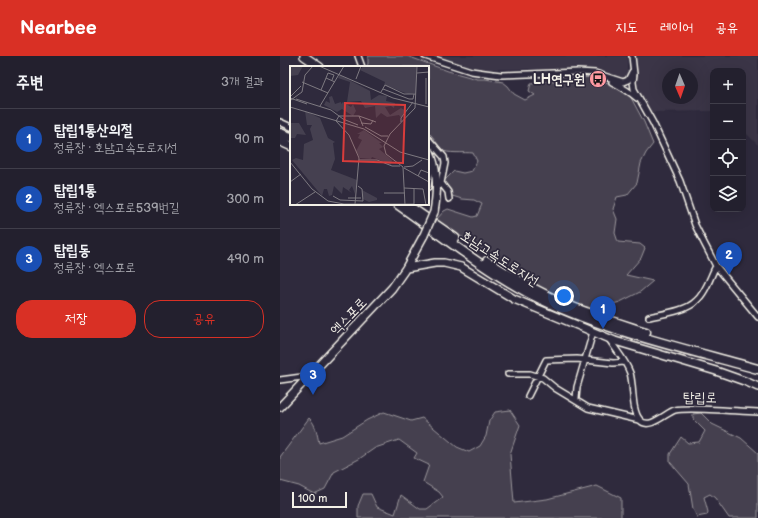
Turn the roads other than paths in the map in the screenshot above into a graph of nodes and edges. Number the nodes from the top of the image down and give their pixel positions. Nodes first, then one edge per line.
1 (304, 56) edge
2 (358, 56) edge
3 (425, 56) edge
4 (632, 56) edge
5 (319, 66) edge
6 (362, 66) edge
7 (628, 84) junction
8 (640, 102) junction
9 (280, 122) edge
10 (290, 127) edge
11 (280, 133) edge
12 (290, 137) edge
13 (429, 140) edge
14 (280, 141) edge
15 (290, 146) edge
16 (429, 150) edge
17 (434, 162) junction
18 (429, 178) edge
19 (449, 199) dead end
20 (398, 205) edge
21 (407, 205) edge
22 (716, 266) junction
23 (406, 268) junction
24 (758, 316) edge
25 (649, 317) dead end
26 (593, 332) junction
27 (609, 338) junction
28 (585, 360) junction
29 (624, 362) junction
30 (758, 364) edge
31 (758, 369) edge
32 (508, 374) dead end
33 (310, 376) junction
34 (537, 376) junction
35 (280, 380) edge
36 (758, 387) edge
37 (528, 396) dead end
38 (576, 399) junction
39 (280, 407) edge
40 (758, 412) edge
41 (639, 420) junction

1 - 5 main road
2 - 6 street
3 - 7 street
4 - 7 street
7 - 8 street
7 - 8 street
8 - 22 street
9 - 10 street
11 - 12 highway
13 - 19 street
14 - 15 highway
16 - 17 main road
17 - 18 street
17 - 23 main road, 엑스포로, bridge
20 - 31 highway, 호남고속도로지선
21 - 30 highway, 호남고속도로지선
22 - 24 street
22 - 25 street
23 - 26 main road, 탑립로
23 - 33 main road, 엑스포로
26 - 27 main road, 탑립로
26 - 28 street
27 - 29 street
27 - 36 main road, 탑립로
28 - 29 street
28 - 34 street
28 - 38 street
29 - 41 street
32 - 34 street
33 - 35 street
33 - 39 main road, 엑스포로
34 - 37 street
34 - 38 street, 탑립로
38 - 41 street, 탑립로
40 - 41 street, 탑립로

